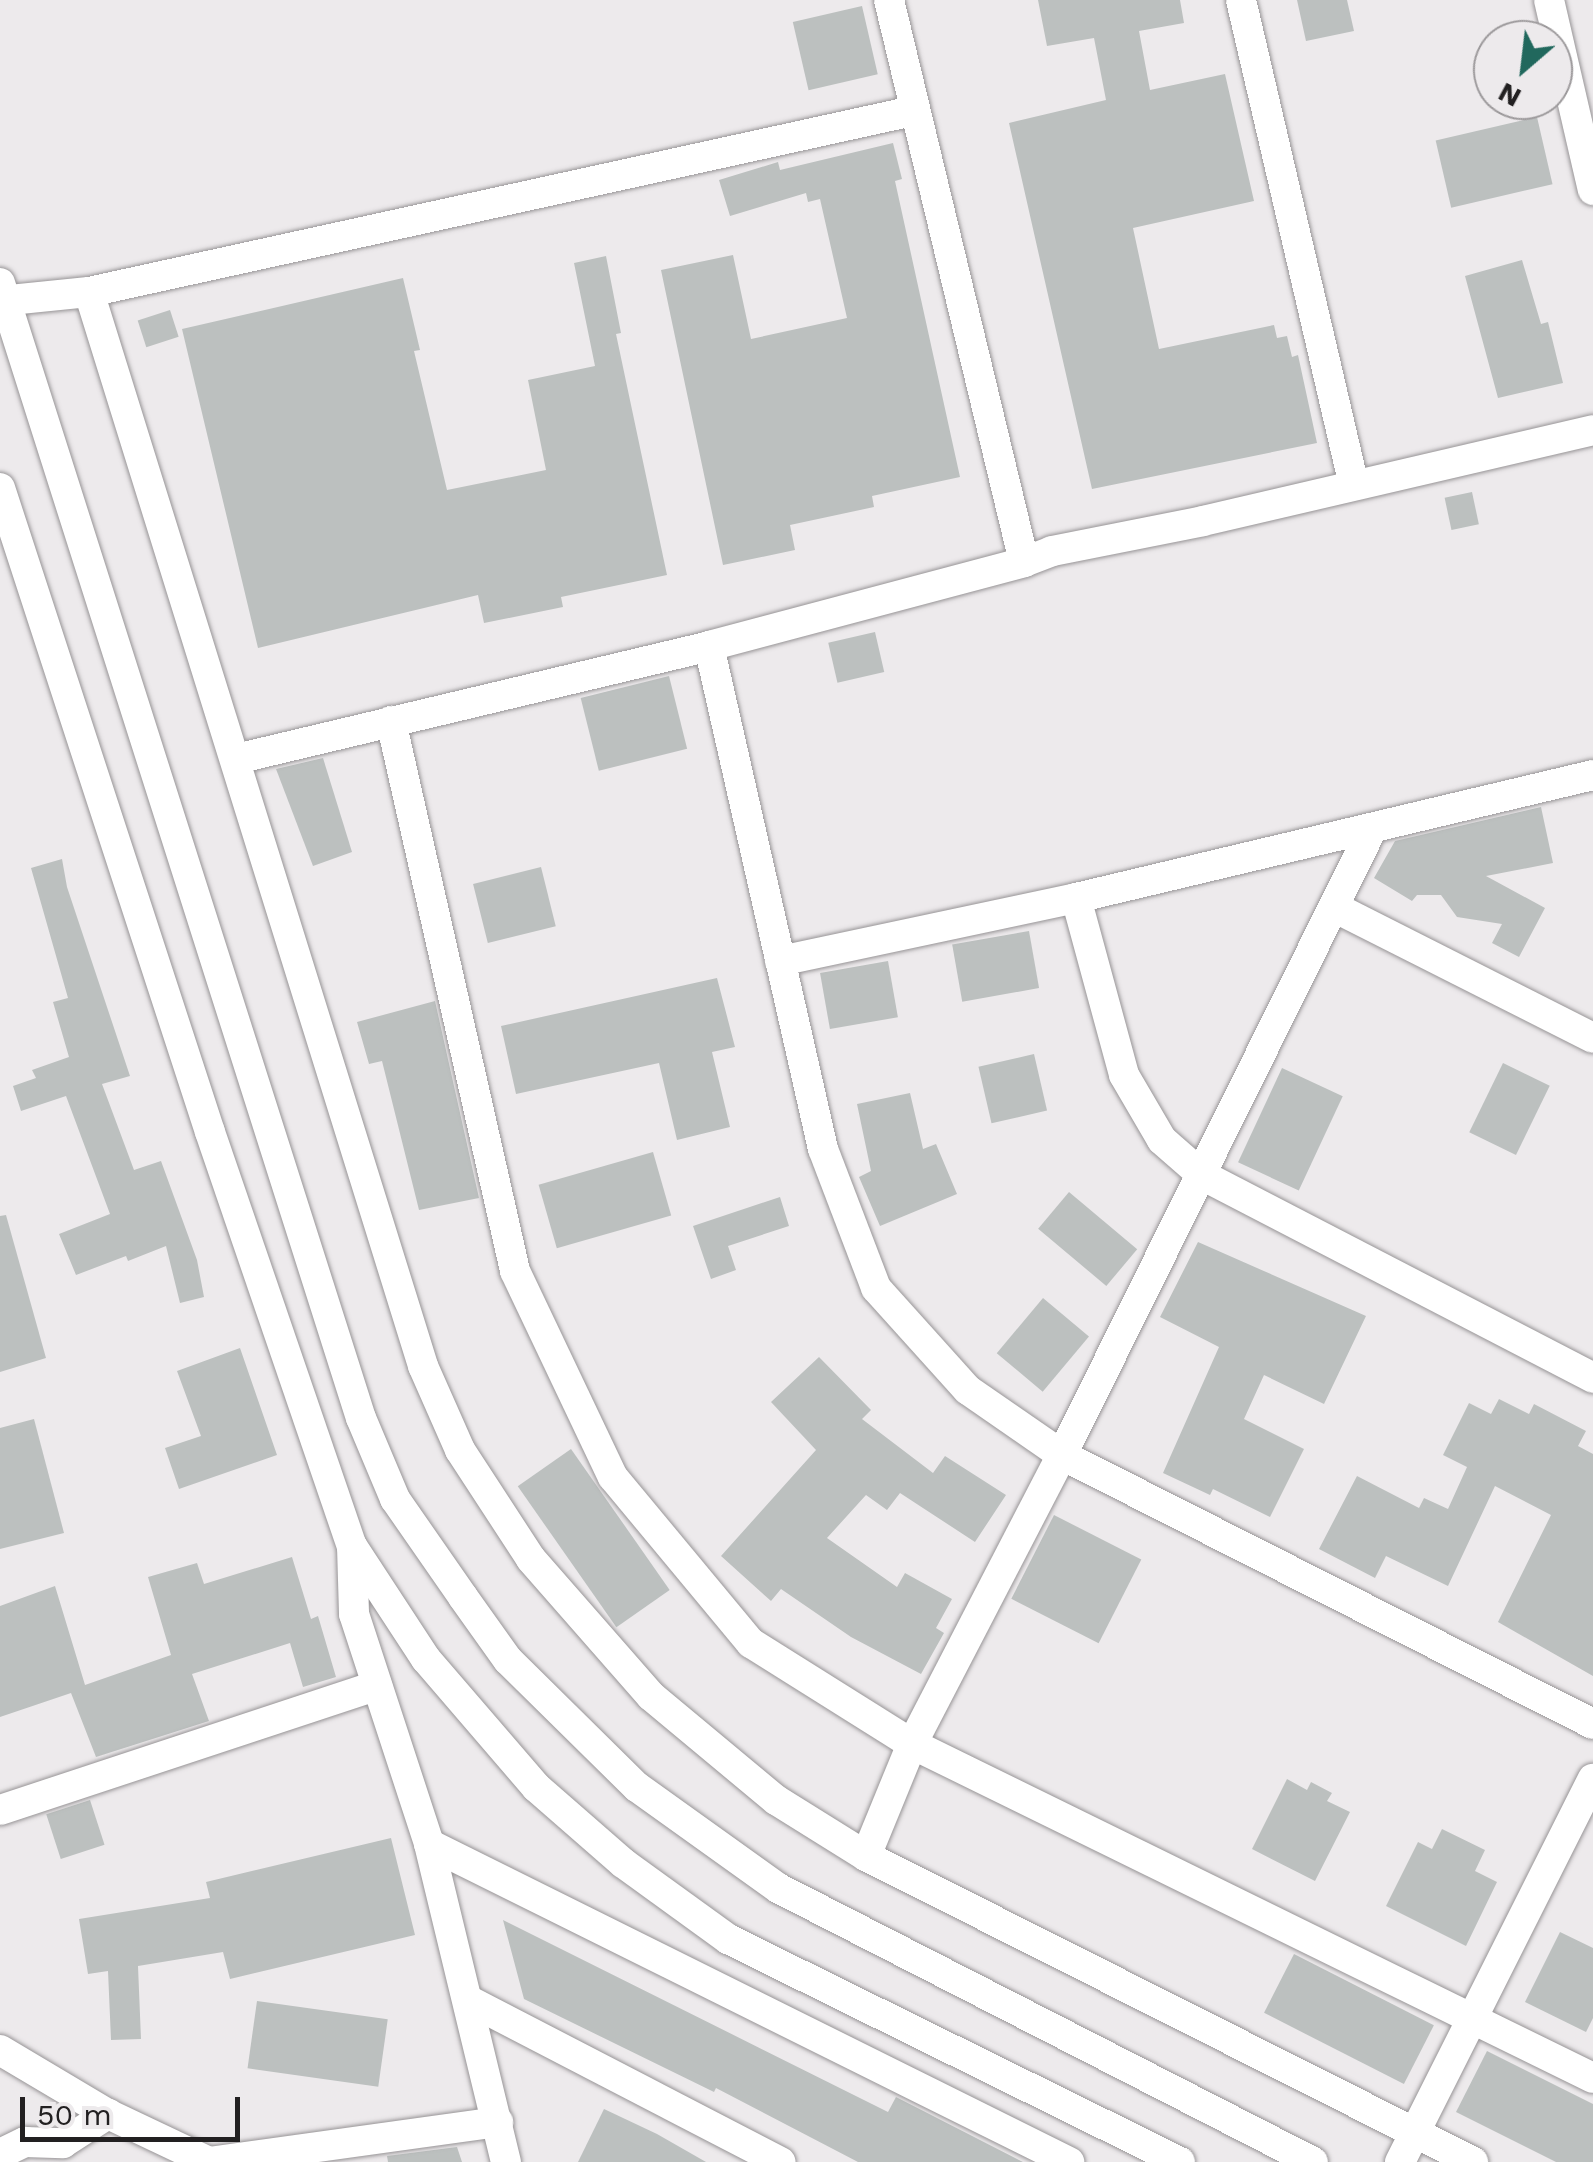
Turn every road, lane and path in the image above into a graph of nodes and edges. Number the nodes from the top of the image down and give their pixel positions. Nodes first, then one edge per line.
1 (889, 0) edge
2 (1241, 0) edge
3 (1549, 0) edge
4 (913, 111) junction
5 (1593, 190) edge
6 (89, 292) junction
7 (2, 294) edge
8 (1593, 430) edge
9 (1354, 486) junction
10 (0, 488) edge
11 (1024, 562) junction
12 (709, 646) junction
13 (392, 722) junction
14 (236, 759) junction
15 (1593, 775) edge
16 (1372, 829) junction
17 (1076, 898) junction
18 (1334, 907) junction
19 (780, 962) junction
20 (1593, 1038) edge
21 (1202, 1175) junction
22 (1593, 1378) edge
23 (1062, 1454) junction
24 (352, 1546) junction
25 (377, 1685) junction
26 (1593, 1724) edge
27 (912, 1744) junction
28 (1593, 1780) edge
29 (0, 1810) edge
30 (429, 1844) junction
31 (866, 1856) junction
32 (468, 2000) junction
33 (1472, 2019) junction
34 (0, 2050) edge
35 (1593, 2078) edge
36 (108, 2114) junction
37 (498, 2122) junction
38 (1407, 2148) edge
39 (0, 2154) edge
40 (506, 2162) edge
41 (780, 2162) edge
42 (1069, 2162) edge
43 (1180, 2162) edge
44 (1313, 2162) edge
45 (1474, 2162) edge

1 - 4 street
2 - 9 street
3 - 5 street
4 - 6 street
4 - 11 street
6 - 7 street
6 - 14 street
7 - 44 street
8 - 9 street
9 - 11 street
10 - 24 street
11 - 12 street
12 - 13 street
12 - 19 street
13 - 14 street
13 - 27 street
14 - 31 street
15 - 16 street
16 - 17 street
16 - 18 street
17 - 19 street
17 - 21 street
18 - 20 street
18 - 21 street
19 - 23 street
21 - 22 street
21 - 23 street
23 - 26 street
23 - 27 street
24 - 25 street
24 - 43 street
25 - 29 street
25 - 30 street
27 - 31 street
27 - 33 street
28 - 33 street
30 - 32 street
30 - 42 street
31 - 38 street
32 - 37 street
32 - 41 street
33 - 35 street
33 - 38 street
34 - 36 street
36 - 37 street
36 - 39 street
37 - 40 street
38 - 45 street

